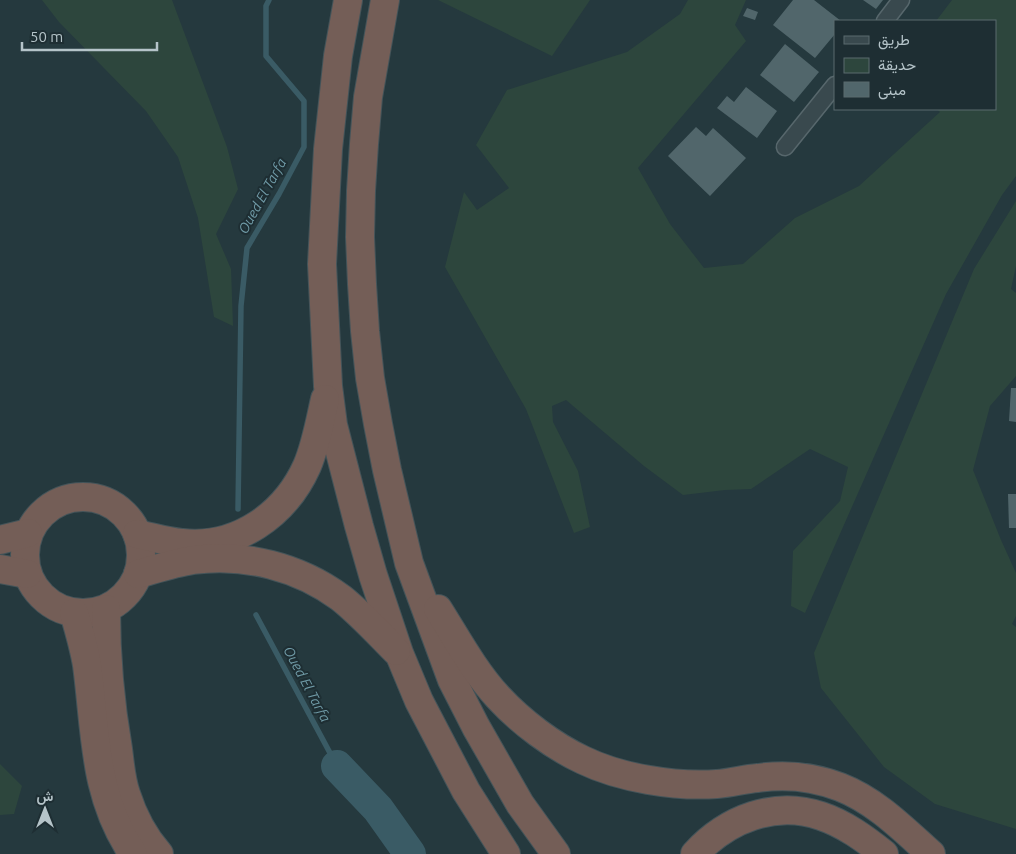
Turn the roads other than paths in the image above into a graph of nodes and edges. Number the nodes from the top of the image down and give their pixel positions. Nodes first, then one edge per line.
1 (348, 0) edge
2 (385, 0) edge
3 (901, 0) edge
4 (886, 20) edge
5 (834, 86) edge
6 (786, 147) dead end
7 (328, 386) junction
8 (28, 533) junction
9 (137, 534) junction
10 (0, 540) edge
11 (409, 563) junction
12 (0, 569) edge
13 (27, 574) junction
14 (138, 574) junction
15 (106, 609) junction
16 (74, 613) junction
17 (399, 654) junction
18 (133, 854) edge
19 (159, 854) edge
20 (506, 854) edge
21 (556, 854) edge
22 (695, 854) edge
23 (884, 854) edge
24 (931, 854) edge

1 - 7 highway
2 - 11 highway
3 - 4 street
5 - 6 street
7 - 9 highway
7 - 17 highway
8 - 9 highway
8 - 10 highway
8 - 13 highway
9 - 14 highway
11 - 21 highway
11 - 24 highway
12 - 13 highway
13 - 16 highway
14 - 15 highway
14 - 17 highway
15 - 16 highway
15 - 19 highway
16 - 18 highway
17 - 20 highway
22 - 23 highway

